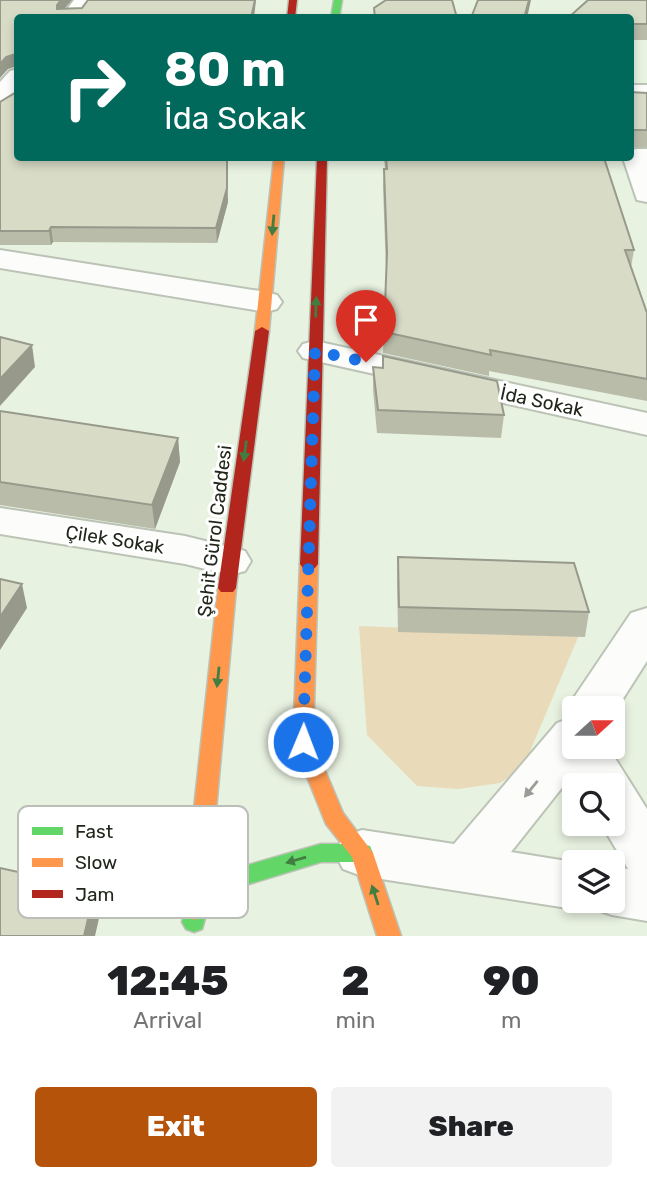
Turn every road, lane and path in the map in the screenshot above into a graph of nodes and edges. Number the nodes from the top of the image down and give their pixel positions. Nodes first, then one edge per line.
1 (85, 0) edge
2 (73, 14) edge
3 (14, 80) edge
4 (0, 96) edge
5 (647, 157) edge
6 (279, 161) edge
7 (322, 161) edge
8 (647, 194) edge
9 (0, 259) edge
10 (266, 302) junction
11 (315, 351) junction
12 (647, 424) edge
13 (0, 521) edge
14 (230, 561) junction
15 (647, 624) edge
16 (600, 696) edge
17 (562, 751) edge
18 (205, 806) edge
19 (625, 819) edge
20 (362, 853) junction
21 (647, 854) edge
22 (467, 867) junction
23 (248, 874) edge
24 (562, 883) edge
25 (625, 893) edge
26 (647, 897) edge
27 (194, 918) edge
28 (193, 936) edge
29 (389, 936) edge

1 - 2 street
3 - 4 street
5 - 8 street
6 -> 10 main road, Şehit Gürol Caddesi
11 -> 7 main road
9 - 10 street
10 -> 14 main road, Şehit Gürol Caddesi
11 - 12 street, İda Sokak
11 - 20 main road
13 - 14 street, Çilek Sokak
14 -> 18 main road, Şehit Gürol Caddesi
15 - 16 street
17 -> 22 street
19 - 21 street
20 - 22 street
20 -> 23 main road
29 -> 20 main road
22 - 24 street
25 - 26 street
27 - 28 main road, Şehit Gürol Caddesi

